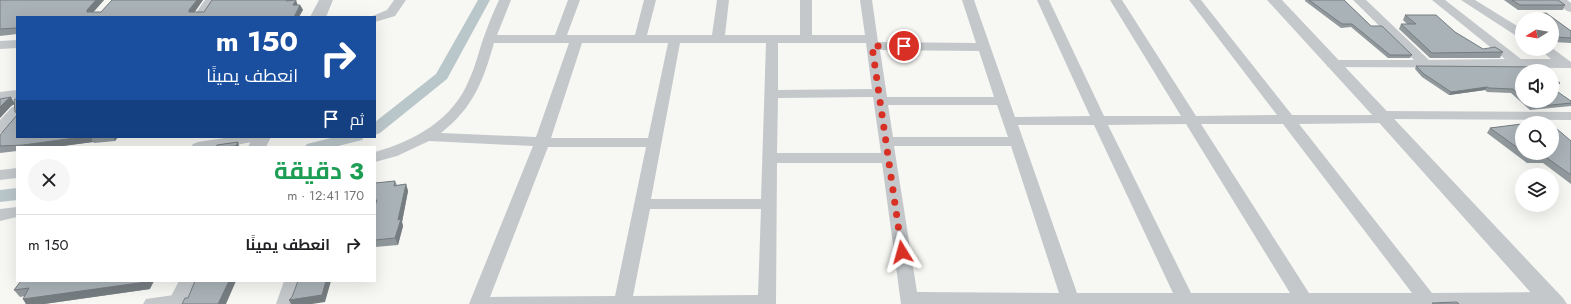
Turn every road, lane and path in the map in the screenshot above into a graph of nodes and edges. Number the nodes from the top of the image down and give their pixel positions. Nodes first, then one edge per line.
1 (211, 0) edge
2 (326, 0) edge
3 (400, 0) edge
4 (506, 0) edge
5 (574, 0) edge
6 (650, 0) edge
7 (722, 0) edge
8 (806, 0) edge
9 (866, 0) edge
10 (968, 0) edge
11 (1043, 0) edge
12 (1116, 0) edge
13 (1195, 0) edge
14 (1274, 0) edge
15 (1358, 0) edge
16 (1438, 0) edge
17 (1467, 0) edge
18 (1559, 0) edge
19 (1571, 8) edge
20 (200, 16) edge
21 (319, 16) edge
22 (376, 18) edge
23 (1515, 30) edge
24 (560, 38) junction
25 (576, 38) junction
26 (640, 38) junction
27 (676, 38) junction
28 (718, 38) junction
29 (772, 38) junction
30 (806, 38) junction
31 (489, 39) junction
32 (872, 42) junction
33 (16, 44) edge
34 (0, 45) edge
35 (984, 47) junction
36 (1554, 56) edge
37 (1333, 64) junction
38 (1426, 64) junction
39 (1515, 64) edge
40 (1518, 64) edge
41 (1568, 66) edge
42 (16, 94) edge
43 (771, 94) junction
44 (0, 96) edge
45 (880, 97) junction
46 (1003, 101) junction
47 (16, 111) edge
48 (1383, 117) junction
49 (1569, 117) edge
50 (1190, 119) junction
51 (1098, 120) junction
52 (1287, 120) junction
53 (1009, 121) junction
54 (0, 129) edge
55 (252, 138) edge
56 (427, 138) junction
57 (887, 141) junction
58 (542, 142) junction
59 (1017, 142) junction
60 (655, 143) junction
61 (204, 146) edge
62 (376, 158) edge
63 (770, 158) junction
64 (888, 158) junction
65 (16, 173) edge
66 (0, 175) edge
67 (643, 204) junction
68 (769, 204) junction
69 (16, 212) edge
70 (0, 215) edge
71 (293, 282) edge
72 (183, 295) edge
73 (1303, 299) junction
74 (1427, 299) junction
75 (1185, 300) junction
76 (1071, 301) junction
77 (910, 302) edge
78 (1166, 302) edge
79 (1553, 302) edge
80 (623, 303) junction
81 (767, 303) edge
82 (152, 304) edge
83 (285, 304) edge
84 (478, 304) edge

1 - 20 street
2 - 21 street
3 - 22 street
4 - 31 street
5 - 24 street
6 - 26 street
7 - 28 street
8 - 30 street
9 - 32 street
10 - 35 street
11 - 51 street
12 - 50 street
13 - 52 street
14 - 37 street
15 - 38 street
16 - 40 street
17 - 23 street
18 - 19 street
24 - 25 street
24 - 31 street
25 - 26 street
25 - 58 street
26 - 27 street
27 - 28 street
27 - 60 street
28 - 29 street
29 - 30 street
29 - 43 street
30 - 32 street
31 - 56 street
32 - 35 street
32 - 45 street
33 - 34 street
35 - 46 street
36 - 41 street
37 - 38 street
37 - 48 street
38 - 39 street
42 - 44 street
43 - 45 street
43 - 63 street
45 - 46 street
45 - 57 street
46 - 53 street
47 - 54 street
48 - 49 street
48 - 52 street
48 - 79 street
50 - 51 street
50 - 52 street
50 - 73 street
51 - 53 street
51 - 75 street
52 - 74 street
53 - 59 street
55 - 61 street
56 - 58 street
56 - 62 street
57 - 59 street
57 - 64 street
58 - 60 street
58 - 84 street
59 - 76 street
60 - 67 street
63 - 64 street
63 - 68 street
64 - 77 street
65 - 66 street
67 - 68 street
67 - 80 street
68 - 81 street
69 - 70 street
71 - 83 street
72 - 82 street
73 - 74 street
73 - 75 street
74 - 79 street
75 - 78 street
76 - 77 street
76 - 78 street
80 - 81 street
80 - 84 street

